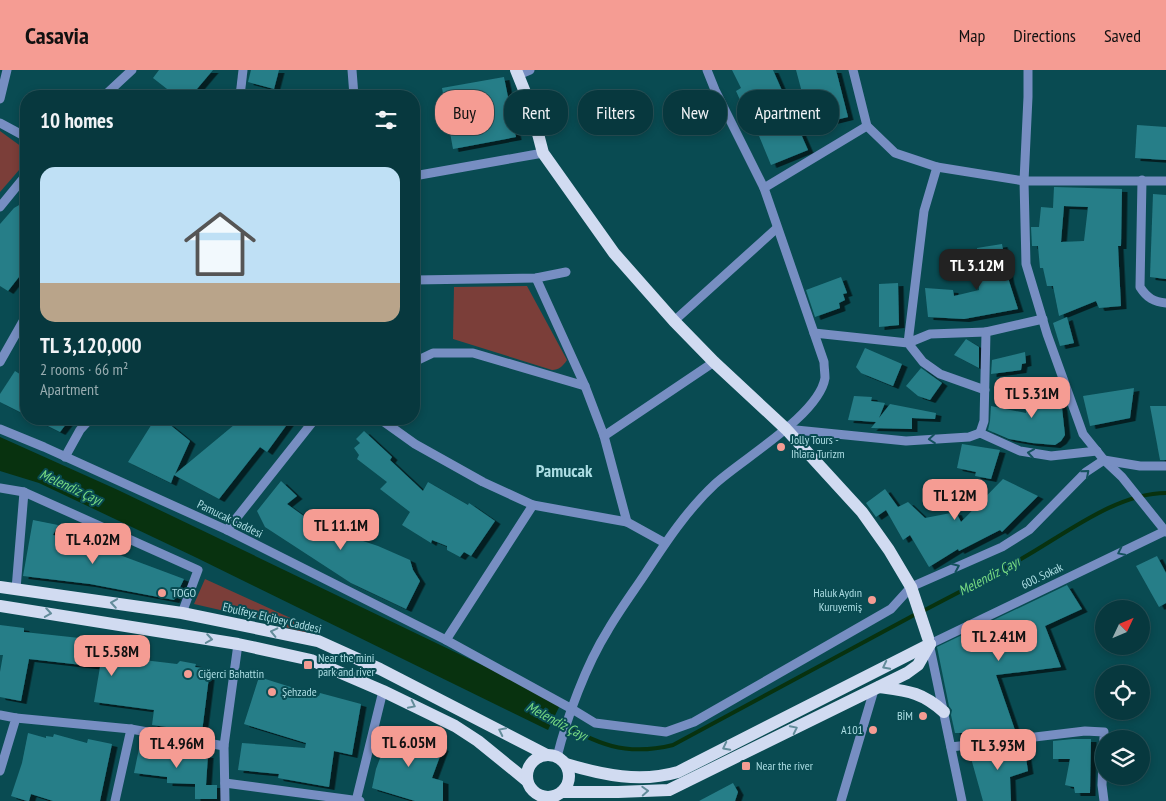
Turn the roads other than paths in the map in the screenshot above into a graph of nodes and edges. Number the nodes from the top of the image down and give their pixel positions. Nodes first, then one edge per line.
1 (8, 70) edge
2 (132, 70) edge
3 (243, 70) edge
4 (352, 70) edge
5 (707, 70) edge
6 (853, 70) edge
7 (1028, 70) edge
8 (521, 72) edge
9 (110, 90) edge
10 (240, 90) edge
11 (354, 90) edge
12 (0, 99) edge
13 (0, 123) edge
14 (867, 126) junction
15 (20, 134) edge
16 (543, 153) junction
17 (937, 167) junction
18 (420, 175) edge
19 (1142, 180) junction
20 (1024, 181) junction
21 (1166, 181) edge
22 (20, 182) edge
23 (764, 188) junction
24 (0, 207) edge
25 (778, 228) junction
26 (566, 272) dead end
27 (536, 278) junction
28 (420, 280) edge
29 (1166, 303) edge
30 (1043, 319) junction
31 (674, 321) junction
32 (20, 327) edge
33 (986, 332) junction
34 (814, 333) junction
35 (908, 343) junction
36 (420, 359) edge
37 (0, 362) edge
38 (714, 362) junction
39 (585, 386) junction
40 (985, 390) junction
41 (85, 425) edge
42 (310, 425) edge
43 (388, 425) edge
44 (0, 429) edge
45 (786, 429) junction
46 (980, 433) junction
47 (604, 436) junction
48 (1097, 451) junction
49 (65, 457) junction
50 (1104, 460) junction
51 (1166, 466) edge
52 (0, 488) edge
53 (24, 492) junction
54 (533, 505) junction
55 (627, 522) junction
56 (227, 530) junction
57 (1166, 531) edge
58 (665, 544) junction
59 (0, 587) edge
60 (911, 587) junction
61 (16, 589) junction
62 (0, 606) edge
63 (182, 613) junction
64 (446, 640) junction
65 (929, 641) junction
66 (238, 644) junction
67 (877, 688) junction
68 (383, 691) junction
69 (572, 709) junction
70 (944, 712) junction
71 (0, 715) edge
72 (16, 718) junction
73 (131, 728) junction
74 (1095, 734) edge
75 (224, 746) junction
76 (951, 746) junction
77 (556, 758) junction
78 (0, 771) edge
79 (526, 780) junction
80 (225, 783) junction
81 (1102, 785) edge
82 (559, 796) edge
83 (534, 797) edge
84 (115, 801) edge
85 (225, 801) edge
86 (358, 801) edge
87 (841, 801) edge
88 (962, 801) edge
89 (1104, 801) edge

1 - 12 street
2 - 9 street
3 - 10 street
4 - 11 street
5 - 23 street
6 - 14 street
7 - 20 street
8 - 16 main road
13 - 15 street
14 - 17 street
14 - 23 street
16 - 18 street
16 - 31 main road
17 - 20 street
17 - 35 street
19 - 20 street
19 - 21 street
19 - 29 street
20 - 30 street
22 - 24 street
23 - 25 street
25 - 31 street
25 - 34 street
26 - 27 street
27 - 28 street
27 - 39 street
30 - 33 street
30 - 48 street
31 - 38 main road
32 - 37 street
33 - 35 street
33 - 40 street
34 - 35 street
34 - 45 street
35 - 40 street
36 - 39 street
38 - 45 main road
38 - 47 street
39 - 47 street
40 - 46 street
41 - 49 street
42 - 56 street
43 - 54 street
44 - 49 street, Pamucak Caddesi
46 -> 45 street
45 - 58 street
45 - 60 main road
48 -> 46 street
47 - 55 street
48 - 50 street
49 - 56 street, Pamucak Caddesi
50 - 51 street
50 - 57 street
60 -> 50 street
52 - 53 street
53 - 61 street
53 - 63 street
54 - 55 street
54 - 64 street
55 - 58 street
56 - 64 street, Pamucak Caddesi
57 -> 65 street, 600. Sokak
58 - 69 street
59 - 61 main road, Ebulfeyz Elçibey Caddesi
60 - 65 main road
60 - 69 street, Pamucak Caddesi
63 -> 61 main road, Ebulfeyz Elçibey Caddesi
62 -> 66 main road
77 -> 63 main road, Ebulfeyz Elçibey Caddesi
64 - 69 street, Pamucak Caddesi
65 - 67 main road
65 - 70 street
65 -> 77 main road, Ebulfeyz Elçibey Caddesi
66 - 68 main road
66 - 75 street
67 - 70 main road
82 -> 67 main road
67 - 87 street
68 -> 79 main road
68 - 86 street
69 - 77 street
70 - 76 street
71 - 72 street
72 - 73 street
72 - 78 street
73 - 75 street
73 - 84 street
74 - 76 street
75 - 80 street
76 - 88 street
77 - 79 main road
77 - 82 main road
79 - 83 main road
80 - 85 street
80 - 86 street
81 - 89 street
82 - 83 main road

